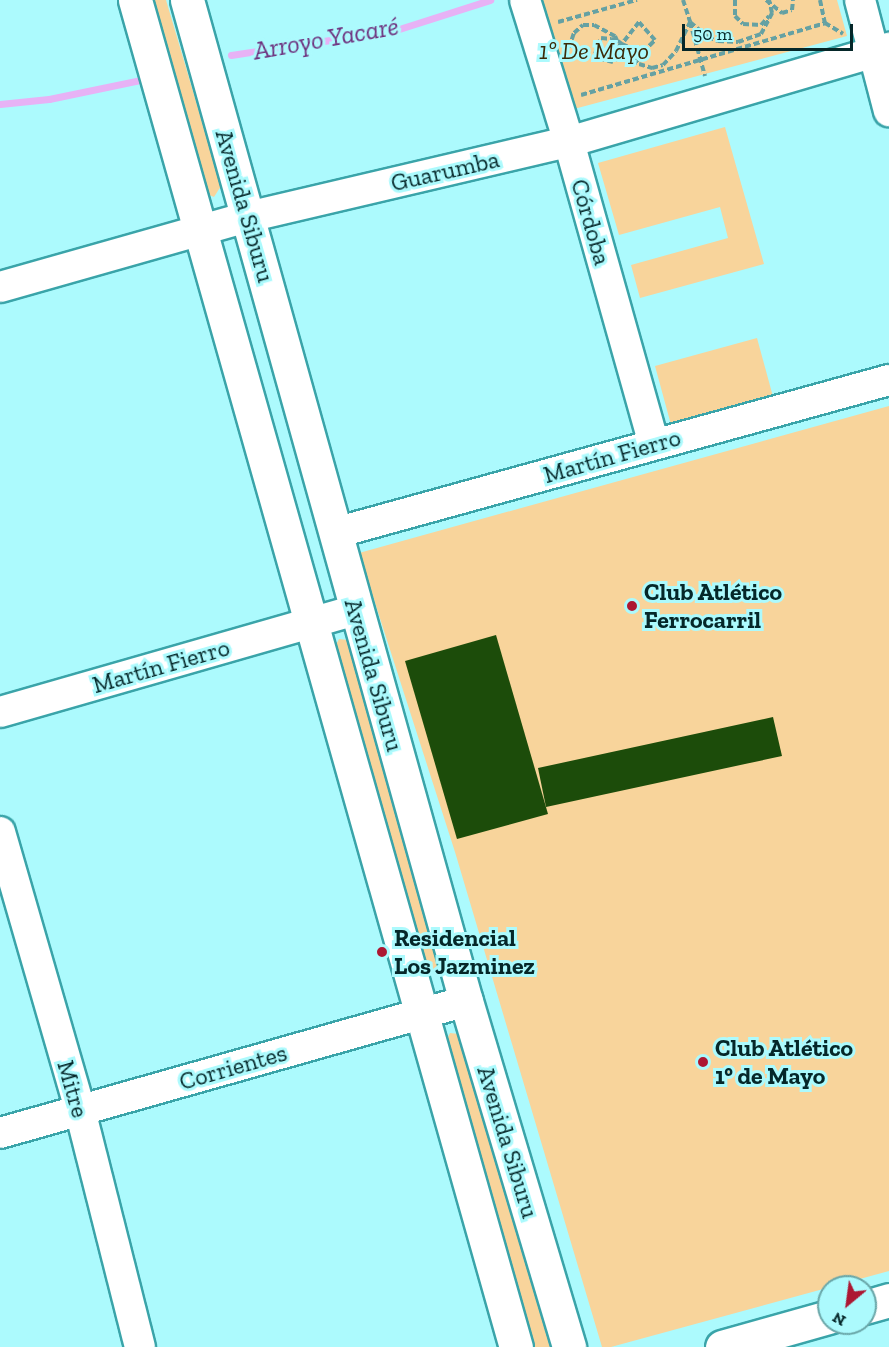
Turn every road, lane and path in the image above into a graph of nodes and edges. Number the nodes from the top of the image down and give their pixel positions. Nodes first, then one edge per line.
1 (135, 0) edge
2 (187, 0) edge
3 (525, 0) edge
4 (637, 0) edge
5 (684, 0) edge
6 (735, 0) edge
7 (793, 0) edge
8 (820, 0) edge
9 (860, 0) edge
10 (769, 2) edge
11 (772, 13) junction
12 (690, 22) junction
13 (558, 33) dead end
14 (620, 44) junction
15 (881, 51) edge
16 (570, 58) dead end
17 (700, 60) junction
18 (576, 97) dead end
19 (889, 111) edge
20 (569, 142) junction
21 (249, 217) junction
22 (201, 230) junction
23 (0, 287) edge
24 (889, 380) edge
25 (654, 444) junction
26 (335, 533) junction
27 (356, 610) junction
28 (313, 622) junction
29 (0, 712) edge
30 (0, 832) edge
31 (466, 1001) junction
32 (422, 1013) junction
33 (80, 1110) junction
34 (0, 1133) edge
35 (817, 1320) edge
36 (140, 1347) edge
37 (516, 1347) edge
38 (569, 1347) edge
39 (723, 1347) edge

1 - 22 main road, Avenida Siburu
2 - 21 main road, Avenida Siburu
3 - 20 street, Córdoba
4 - 13 path
5 - 12 path
6 - 11 path
7 - 10 path
8 - 17 path
9 - 15 street
10 - 11 path
11 - 12 path
12 - 14 path
12 - 17 path
14 - 14 path
14 - 14 path
14 - 16 path
15 - 19 street
15 - 20 street, Guarumba
17 - 18 path
20 - 21 street, Guarumba
20 - 25 street, Córdoba
21 - 22 street, Guarumba
21 - 26 main road, Avenida Siburu
22 - 23 street, Guarumba
22 - 28 main road, Avenida Siburu
24 - 25 street, Martín Fierro
25 - 26 street, Martín Fierro
26 - 27 main road, Avenida Siburu
27 - 28 street, Martín Fierro
27 - 31 main road, Avenida Siburu
28 - 29 street, Martín Fierro
28 - 32 main road, Avenida Siburu
30 - 33 street, Mitre
31 - 32 street, Corrientes
31 - 38 main road, Avenida Siburu
32 - 33 street, Corrientes
32 - 37 main road, Avenida Siburu
33 - 34 street, Corrientes
33 - 36 street, Mitre
35 - 39 main road

